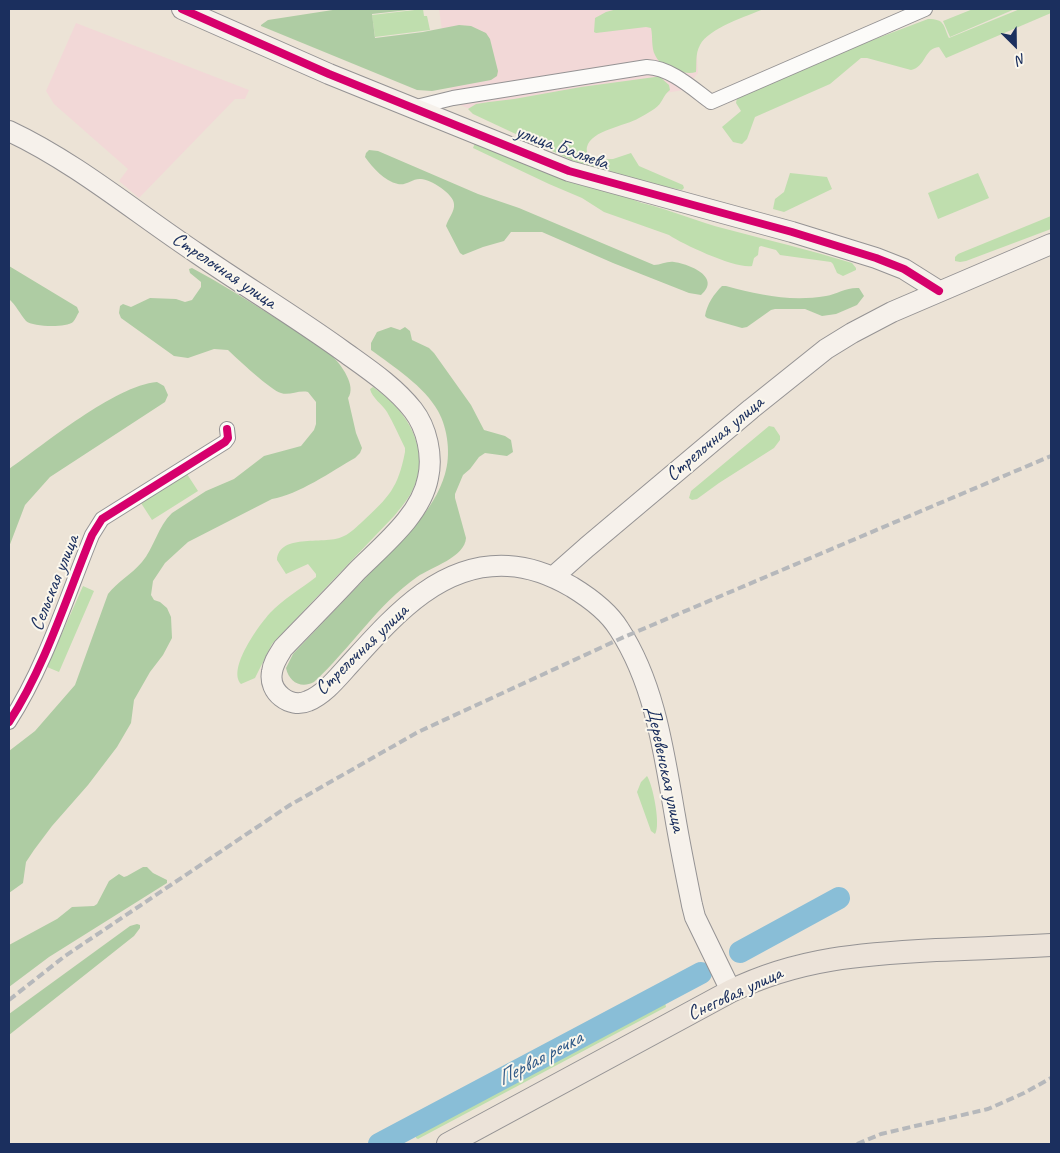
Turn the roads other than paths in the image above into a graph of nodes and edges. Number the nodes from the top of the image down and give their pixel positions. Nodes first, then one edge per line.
1 (182, 9) edge
2 (925, 9) edge
3 (412, 108) junction
4 (9, 131) edge
5 (1051, 244) edge
6 (939, 291) junction
7 (227, 429) dead end
8 (554, 578) junction
9 (9, 722) edge
10 (1051, 945) edge
11 (730, 989) junction
12 (448, 1144) edge

1 - 3 main road, улица Баляева
2 - 3 street
3 - 6 main road, улица Баляева
4 - 8 main road, Стрелочная улица
5 - 6 main road, Стрелочная улица
6 - 8 main road, Стрелочная улица
7 - 9 street, Сельская улица
8 - 11 main road, Деревенская улица
10 - 11 main road, Снеговая улица
11 - 12 main road, Снеговая улица

